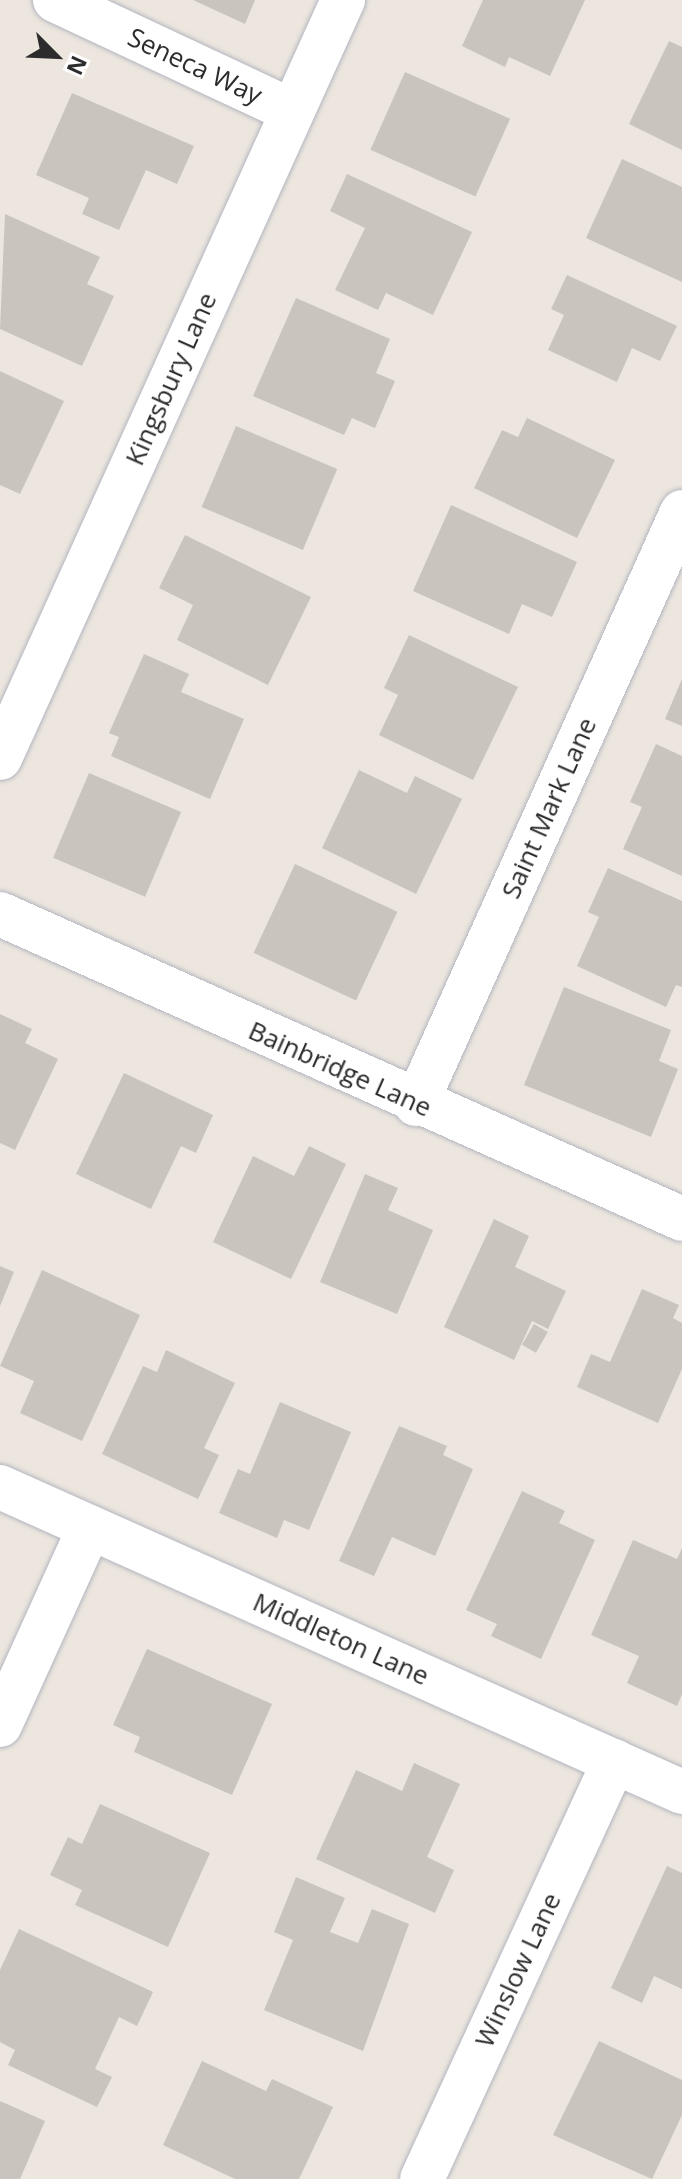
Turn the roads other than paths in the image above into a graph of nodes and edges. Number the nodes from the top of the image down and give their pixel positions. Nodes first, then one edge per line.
1 (55, 0) edge
2 (343, 0) edge
3 (292, 111) junction
4 (682, 512) edge
5 (0, 758) edge
6 (0, 914) edge
7 (416, 1104) junction
8 (682, 1219) edge
9 (0, 1487) edge
10 (90, 1527) junction
11 (0, 1725) edge
12 (614, 1761) junction
13 (682, 1792) edge
14 (422, 2179) edge

1 - 3 street, Seneca Way
2 - 3 street, Kingsbury Lane
3 - 5 street, Kingsbury Lane
4 - 7 street, Saint Mark Lane
6 - 7 street, Bainbridge Lane
7 - 8 street, Bainbridge Lane
9 - 10 street, Middleton Lane
10 - 11 street
10 - 12 street, Middleton Lane
12 - 13 street, Middleton Lane
12 - 14 street, Winslow Lane

